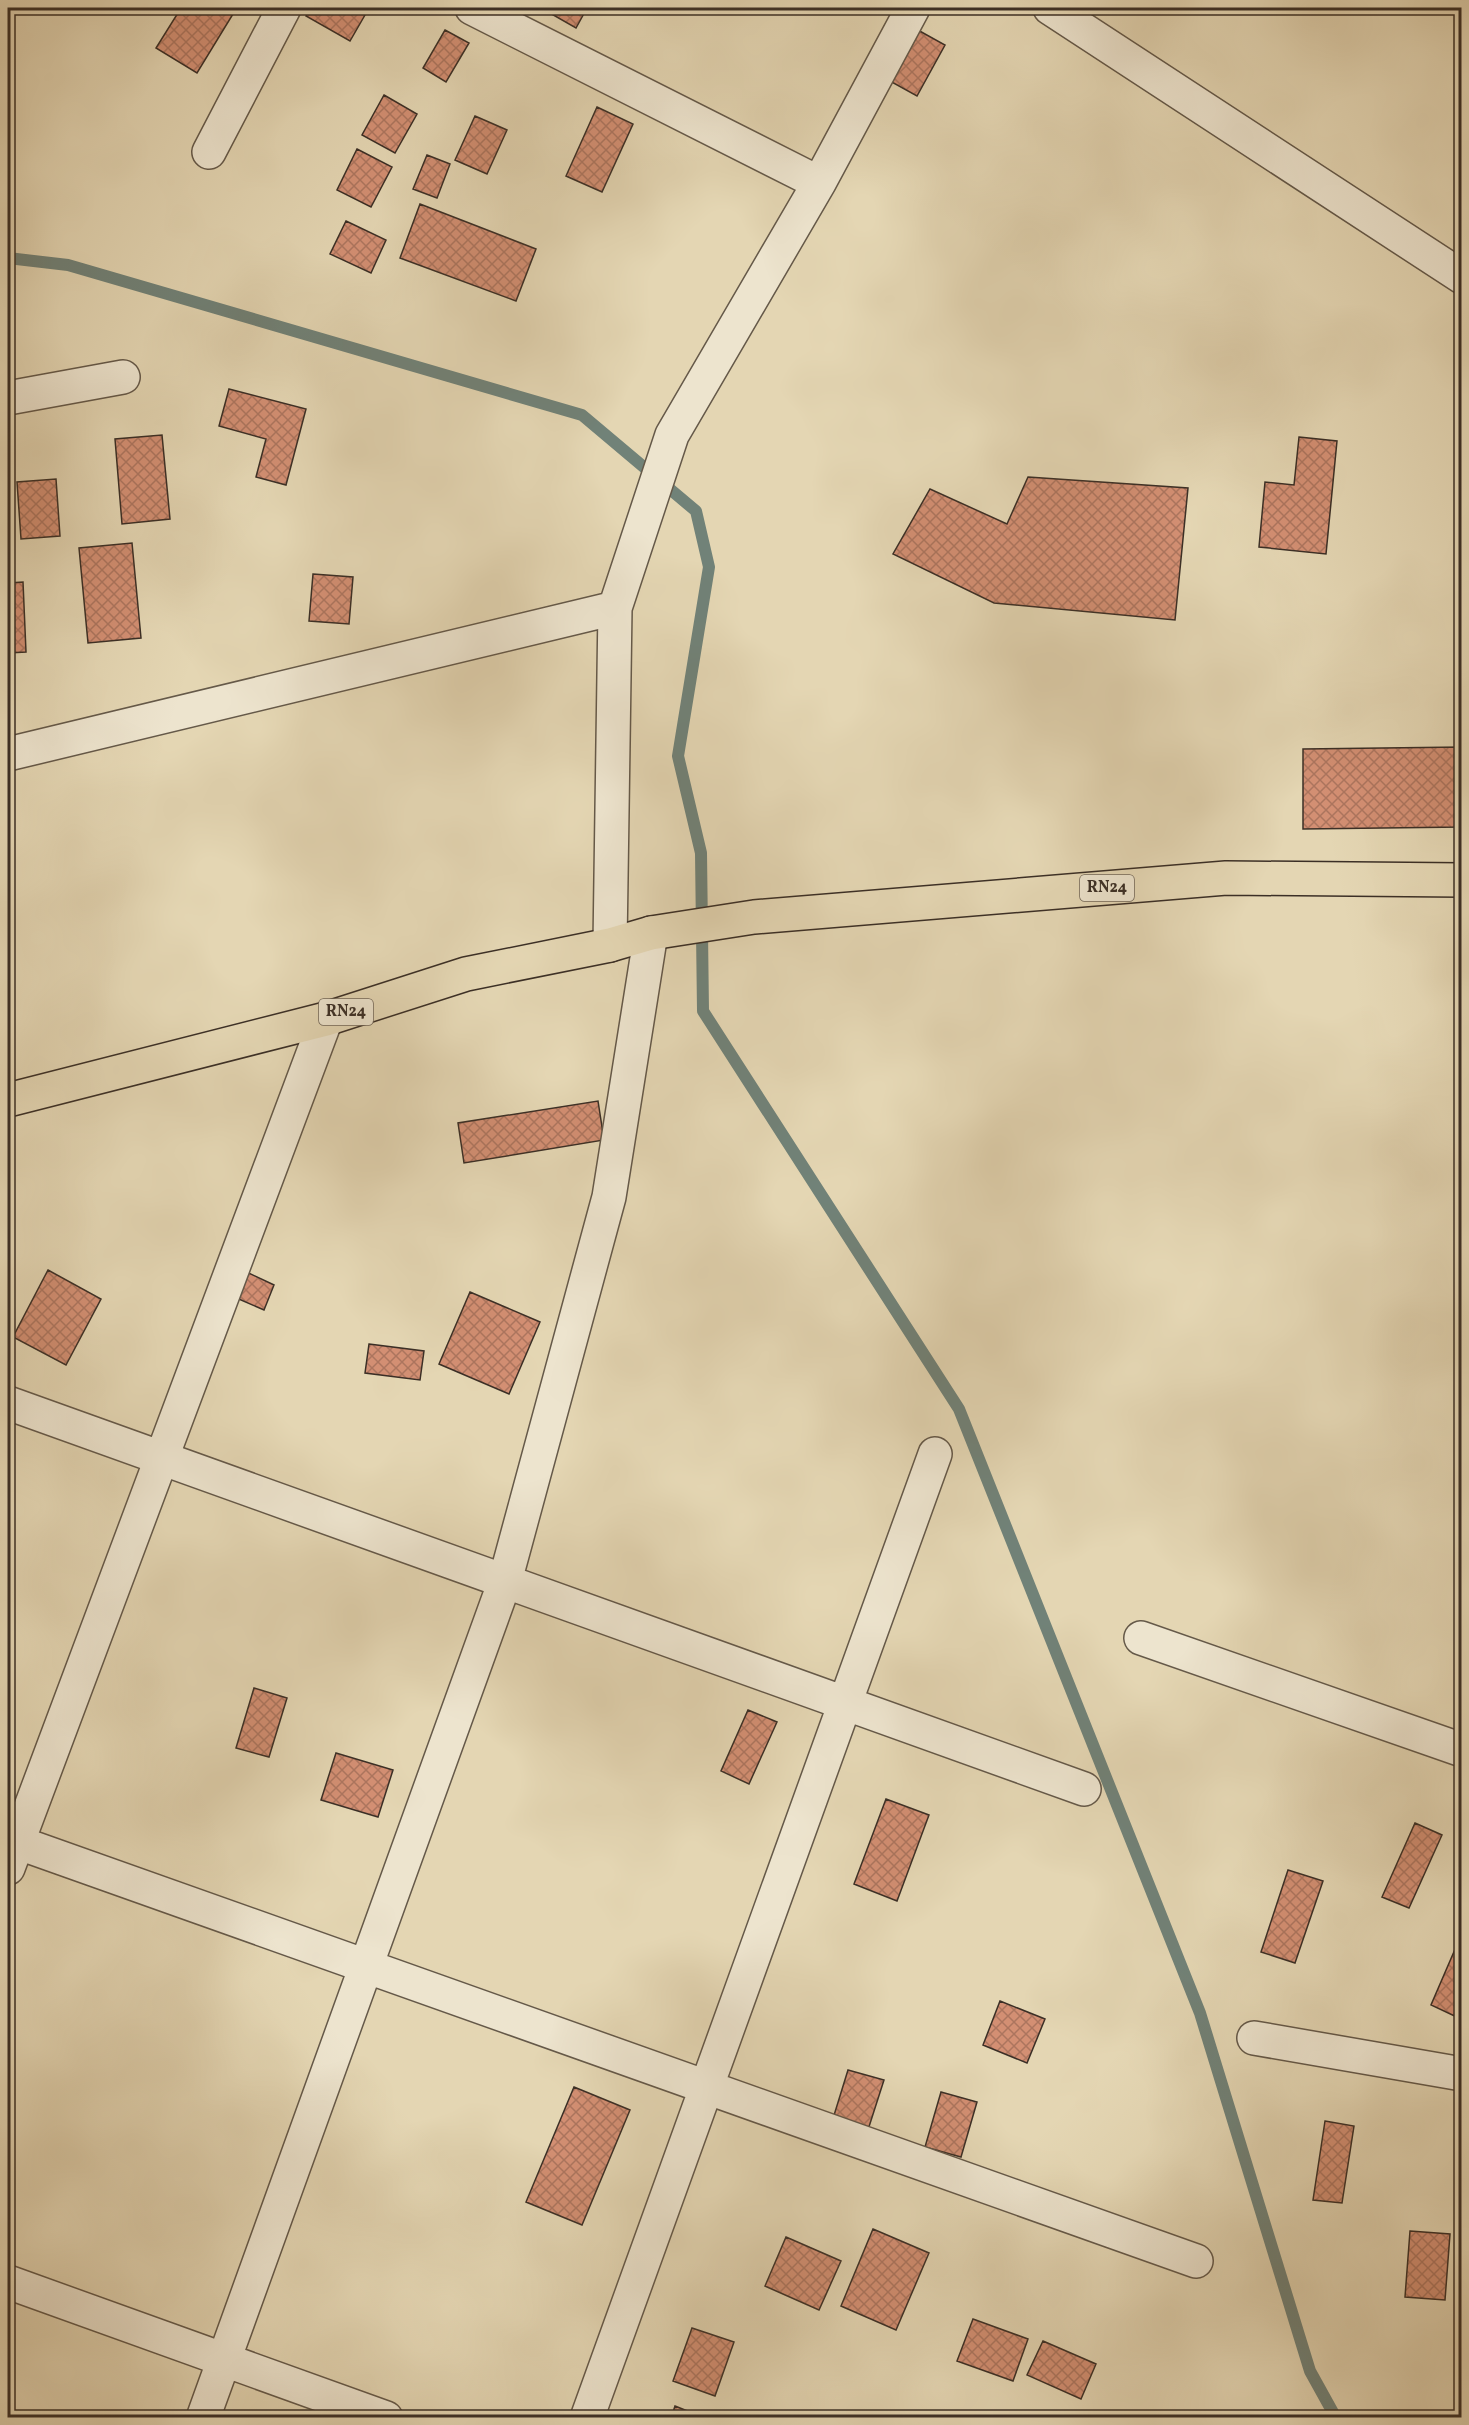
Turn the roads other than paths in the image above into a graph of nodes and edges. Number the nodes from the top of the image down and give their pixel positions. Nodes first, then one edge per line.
1 (284, 8) edge
2 (472, 8) edge
3 (913, 8) edge
4 (1050, 8) edge
5 (209, 152) dead end
6 (819, 183) junction
7 (1461, 277) edge
8 (123, 376) dead end
9 (8, 398) edge
10 (615, 608) junction
11 (8, 754) edge
12 (1461, 880) edge
13 (651, 933) junction
14 (610, 945) junction
15 (326, 1019) junction
16 (8, 1100) edge
17 (8, 1403) edge
18 (935, 1454) dead end
19 (161, 1457) junction
20 (505, 1581) junction
21 (1141, 1638) dead end
22 (845, 1703) junction
23 (1461, 1750) edge
24 (1084, 1788) dead end
25 (11, 1850) edge
26 (366, 1966) junction
27 (1254, 2038) dead end
28 (1461, 2074) edge
29 (706, 2087) junction
30 (1196, 2261) dead end
31 (8, 2282) edge
32 (224, 2360) junction
33 (204, 2418) edge
34 (386, 2418) edge
35 (587, 2418) edge

1 - 5 street
2 - 6 street
3 - 6 street
4 - 7 street
6 - 10 street
8 - 9 street
10 - 11 street
10 - 14 street
12 - 13 main road, RN24
13 - 14 main road, RN24
13 - 20 street
14 - 15 main road, RN24
15 - 16 main road, RN24
15 - 19 street
17 - 19 street
18 - 22 street
19 - 20 street
19 - 25 street
20 - 22 street
20 - 26 street
21 - 23 street
22 - 24 street
22 - 29 street
25 - 26 street
26 - 29 street
26 - 32 street
27 - 28 street
29 - 30 street
29 - 35 street
31 - 32 street
32 - 33 street
32 - 34 street

